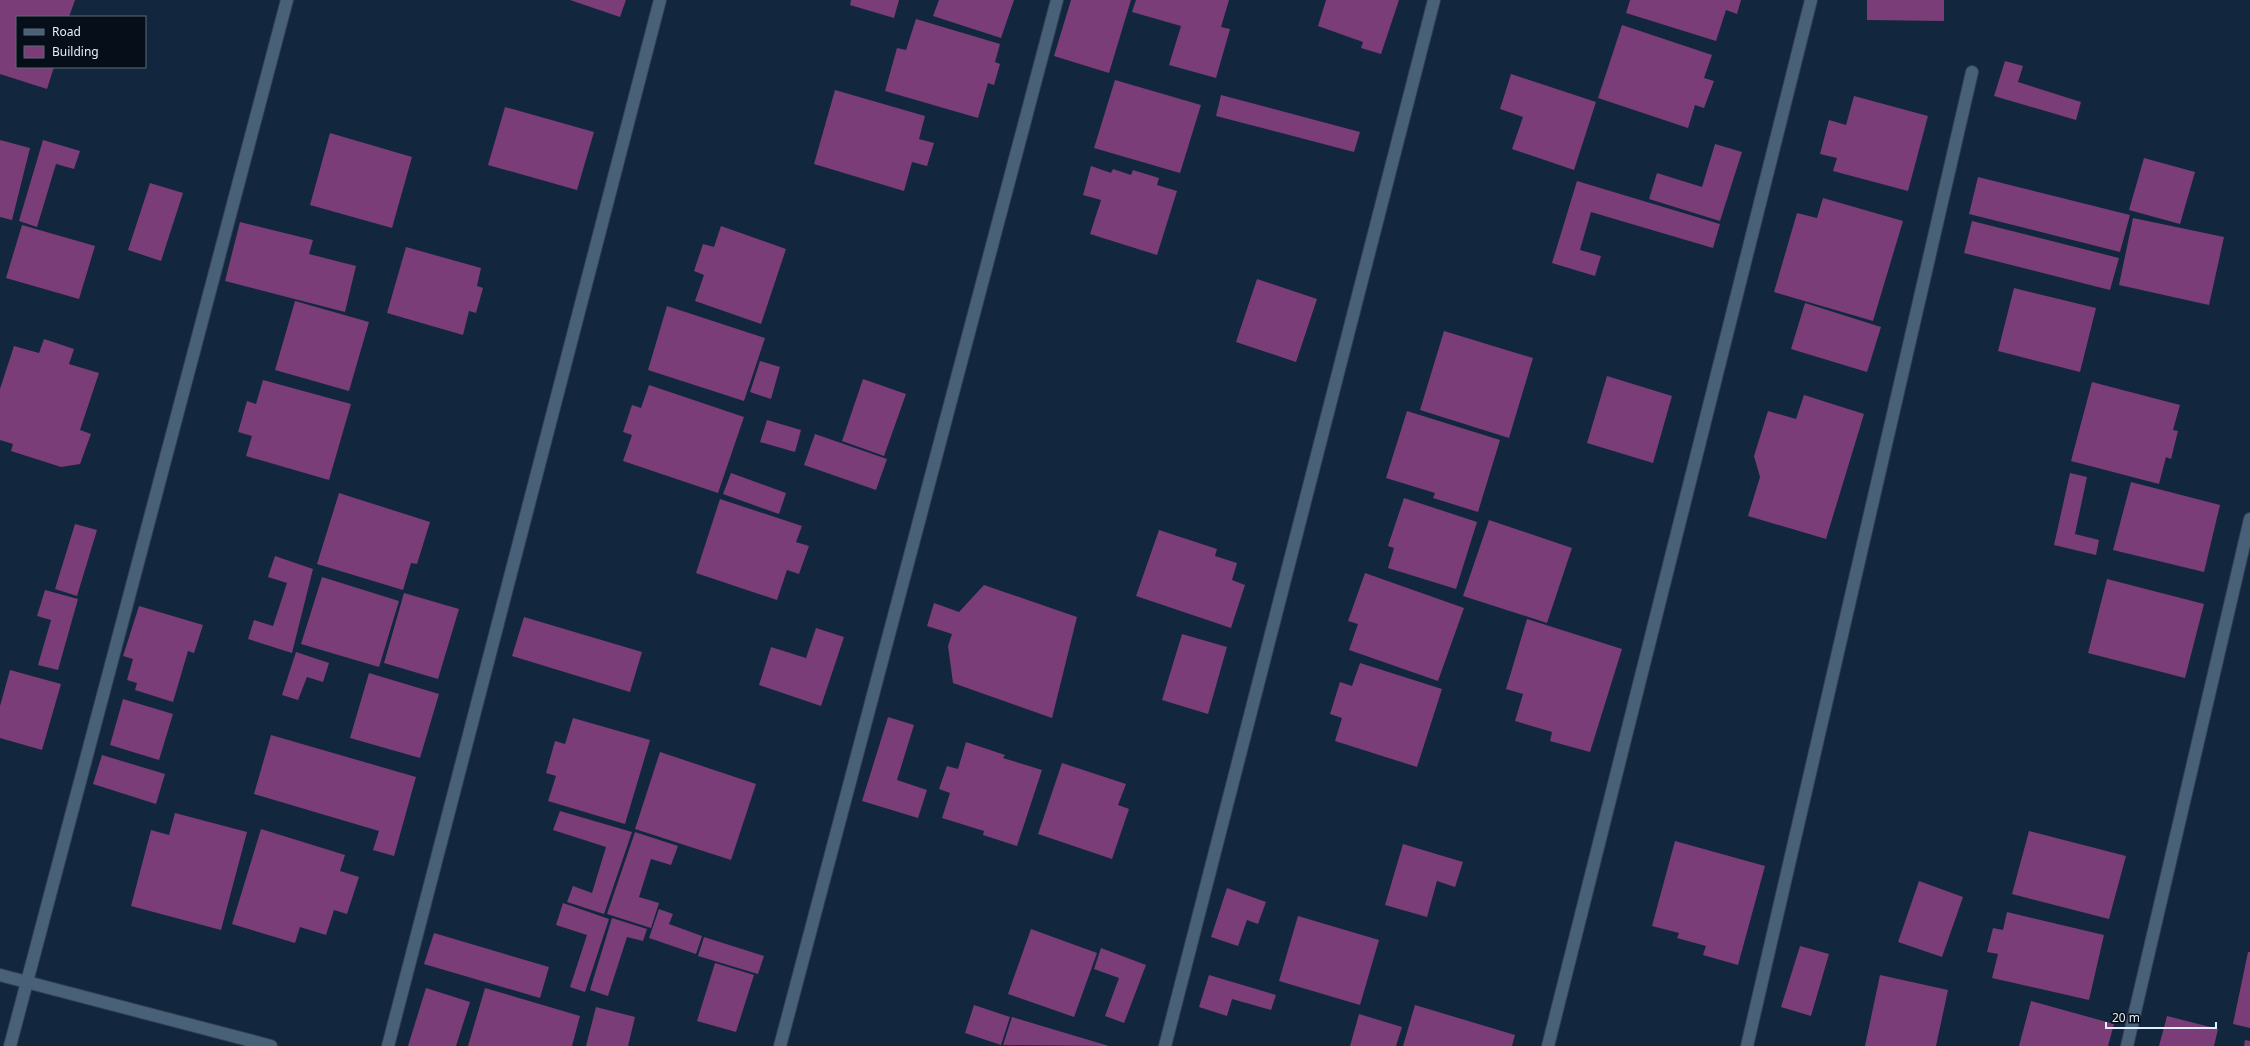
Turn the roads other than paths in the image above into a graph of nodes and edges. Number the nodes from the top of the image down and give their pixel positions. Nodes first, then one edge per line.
1 (286, 0) edge
2 (660, 0) edge
3 (1057, 0) edge
4 (1434, 0) edge
5 (1811, 0) edge
6 (1972, 72) dead end
7 (2250, 519) edge
8 (0, 974) edge
9 (26, 982) junction
10 (10, 1046) edge
11 (271, 1046) edge
12 (388, 1046) edge
13 (780, 1046) edge
14 (1165, 1046) edge
15 (1548, 1046) edge
16 (1746, 1046) edge
17 (2127, 1046) edge

1 - 9 street
2 - 12 street
3 - 13 street
4 - 14 street
5 - 15 street
6 - 16 street
7 - 17 street
8 - 9 street
9 - 10 street
9 - 11 street

